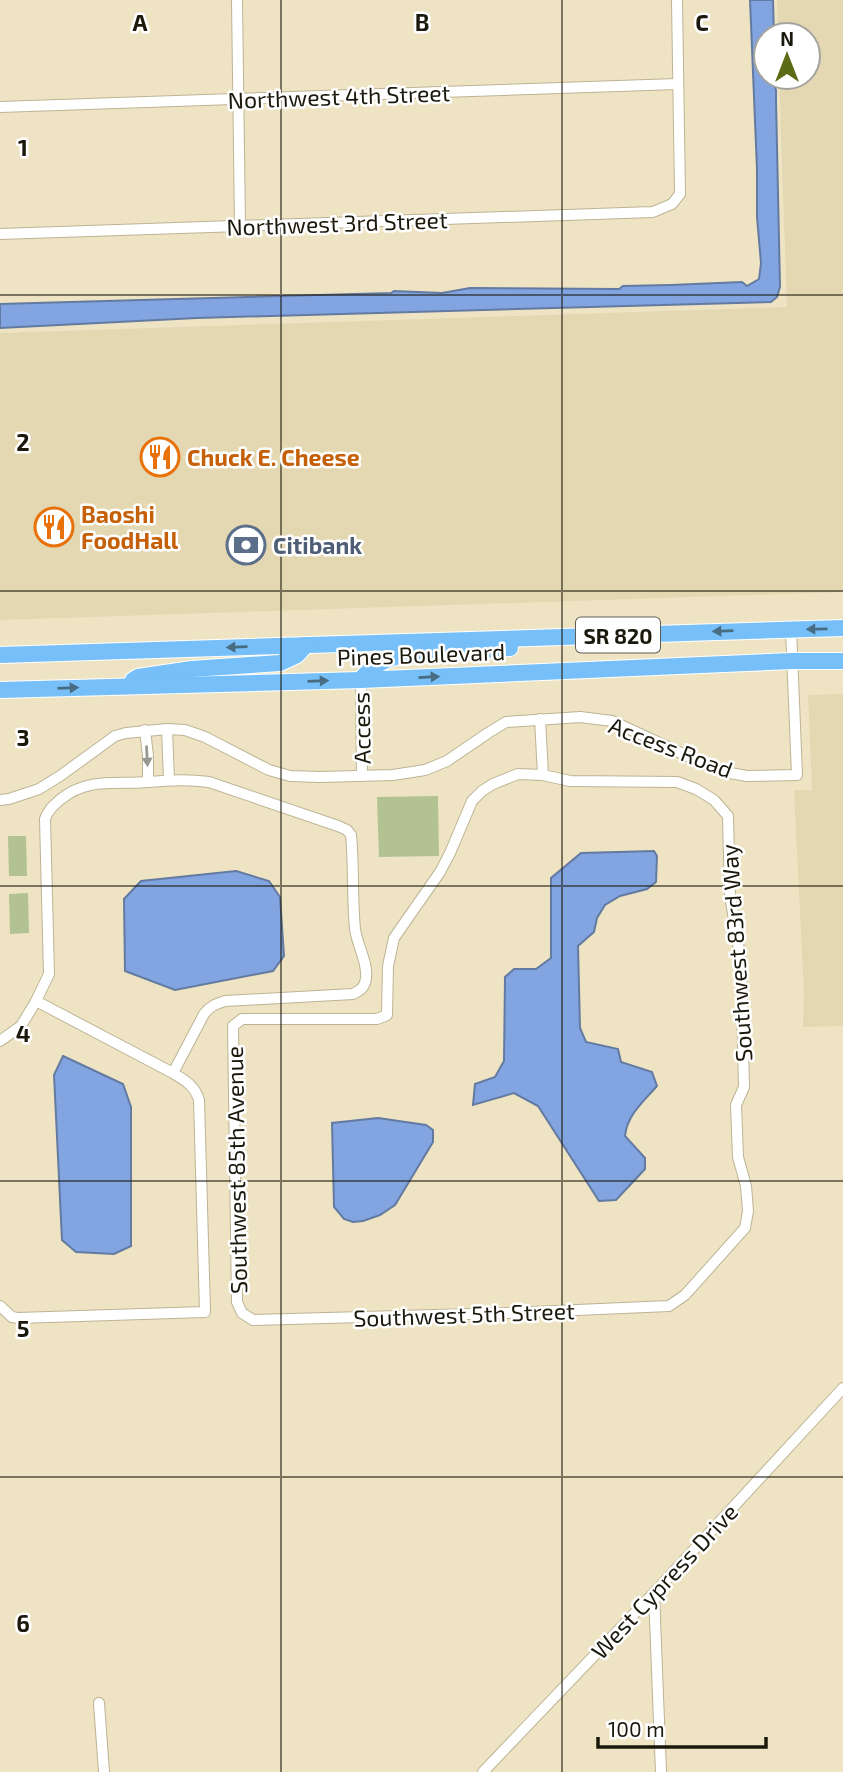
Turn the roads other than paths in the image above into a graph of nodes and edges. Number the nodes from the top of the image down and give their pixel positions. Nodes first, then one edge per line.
1 (237, 0) edge
2 (677, 0) edge
3 (677, 84) junction
4 (238, 100) junction
5 (0, 107) edge
6 (240, 226) junction
7 (0, 234) edge
8 (843, 628) edge
9 (791, 629) junction
10 (548, 637) junction
11 (306, 645) junction
12 (0, 655) edge
13 (843, 660) edge
14 (793, 661) junction
15 (361, 680) junction
16 (118, 687) junction
17 (0, 690) edge
18 (540, 719) junction
19 (166, 729) junction
20 (145, 730) junction
21 (543, 775) junction
22 (362, 776) junction
23 (169, 780) junction
24 (148, 782) junction
25 (0, 800) edge
26 (36, 1001) junction
27 (0, 1041) edge
28 (173, 1073) junction
29 (685, 1295) joint
30 (0, 1307) edge
31 (242, 1313) joint
32 (843, 1388) edge
33 (654, 1593) junction
34 (99, 1703) dead end
35 (104, 1772) edge
36 (483, 1772) edge
37 (661, 1772) edge

1 - 4 street
2 - 3 street
3 - 4 street, Northwest 4th Street
3 - 6 street, Northwest 3rd Street
4 - 5 street, Northwest 4th Street
4 - 6 street
6 - 7 street, Northwest 3rd Street
8 -> 9 highway, Pines Boulevard / SR 820
9 -> 10 highway, Pines Boulevard / SR 820
9 - 14 street
10 - 11 highway, Pines Boulevard / SR 820
10 - 15 highway
11 -> 12 highway, Pines Boulevard / SR 820
11 - 16 highway
13 - 14 highway, Pines Boulevard / SR 820
15 -> 14 highway, Pines Boulevard / SR 820
14 - 18 street, Access Road
16 -> 15 highway, Pines Boulevard / SR 820
15 - 22 street, Access
17 -> 16 highway, Pines Boulevard / SR 820
18 - 21 street
18 - 22 street, Access Road
19 - 20 street, Access Road
19 - 22 street, Access Road
19 - 23 street
20 -> 24 street
20 - 25 street, Access Road
21 - 29 street, Southwest 83rd Way
21 - 31 street, Southwest 85th Avenue
23 - 24 street
23 - 28 street, Southwest 85th Avenue
24 - 26 street
26 - 27 street
26 - 28 street
28 - 30 street
29 - 31 street, Southwest 5th Street
32 - 33 street, West Cypress Drive
33 - 36 street, West Cypress Drive
33 - 37 street
34 - 35 street

